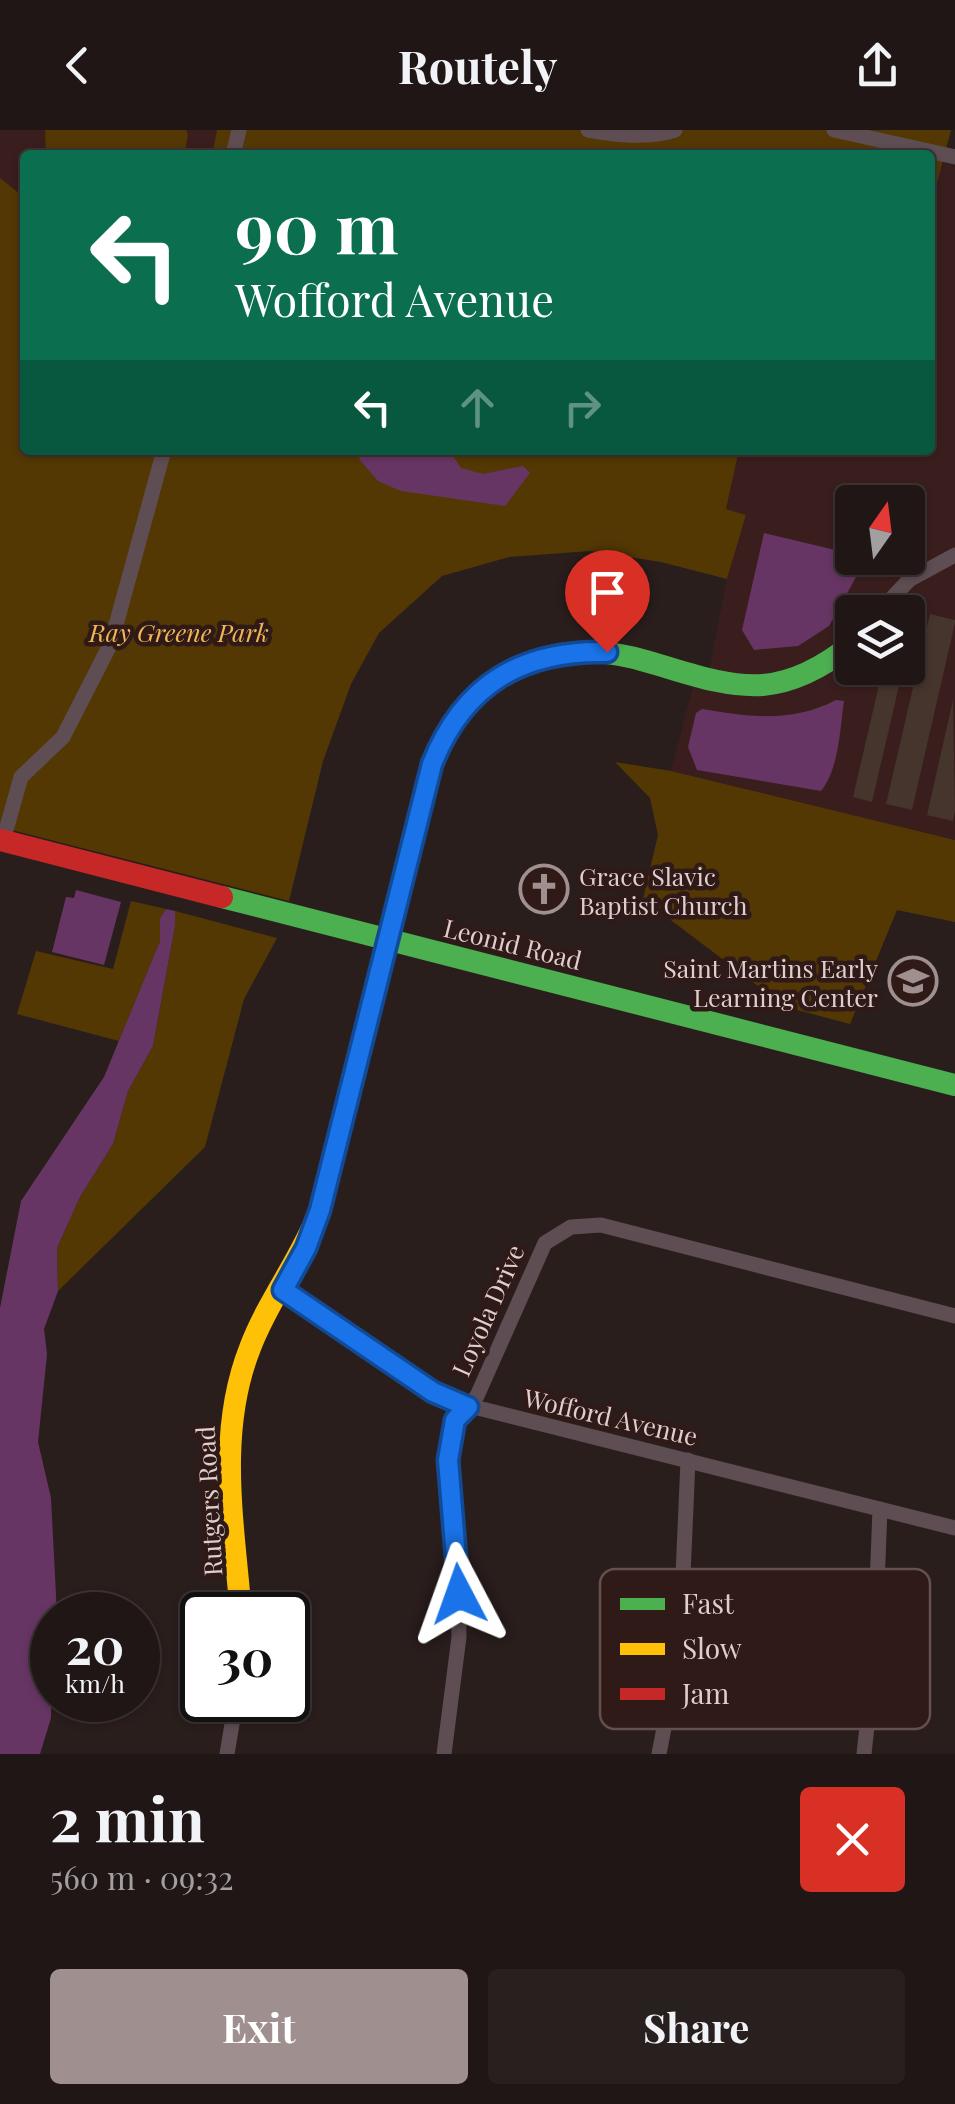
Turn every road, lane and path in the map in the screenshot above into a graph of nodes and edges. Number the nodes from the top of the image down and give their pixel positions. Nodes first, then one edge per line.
1 (588, 130) edge
2 (675, 130) edge
3 (834, 130) edge
4 (920, 150) edge
5 (163, 455) edge
6 (955, 555) edge
7 (894, 595) edge
8 (835, 656) edge
9 (2, 840) edge
10 (387, 940) junction
11 (955, 1085) edge
12 (283, 1290) junction
13 (955, 1316) edge
14 (468, 1407) junction
15 (688, 1460) junction
16 (880, 1508) junction
17 (955, 1528) edge
18 (683, 1569) edge
19 (878, 1569) edge
20 (239, 1592) edge
21 (232, 1722) edge
22 (664, 1729) edge
23 (867, 1729) edge
24 (227, 1754) edge
25 (444, 1754) edge
26 (659, 1754) edge
27 (864, 1754) edge

1 - 2 street
3 - 4 street
5 - 9 street
6 - 7 street
8 - 10 street, Rutgers Road
9 - 10 street, Leonid Road
10 - 11 street, Leonid Road
10 - 12 street, Rutgers Road
12 - 14 street, Wofford Avenue
12 - 20 street, Rutgers Road
13 - 14 street, Loyola Drive
14 - 15 street, Wofford Avenue
14 - 25 street, Loyola Drive
15 - 16 street, Wofford Avenue
15 - 18 street
16 - 17 street, Wofford Avenue
16 - 19 street
21 - 24 street
22 - 26 street
23 - 27 street

